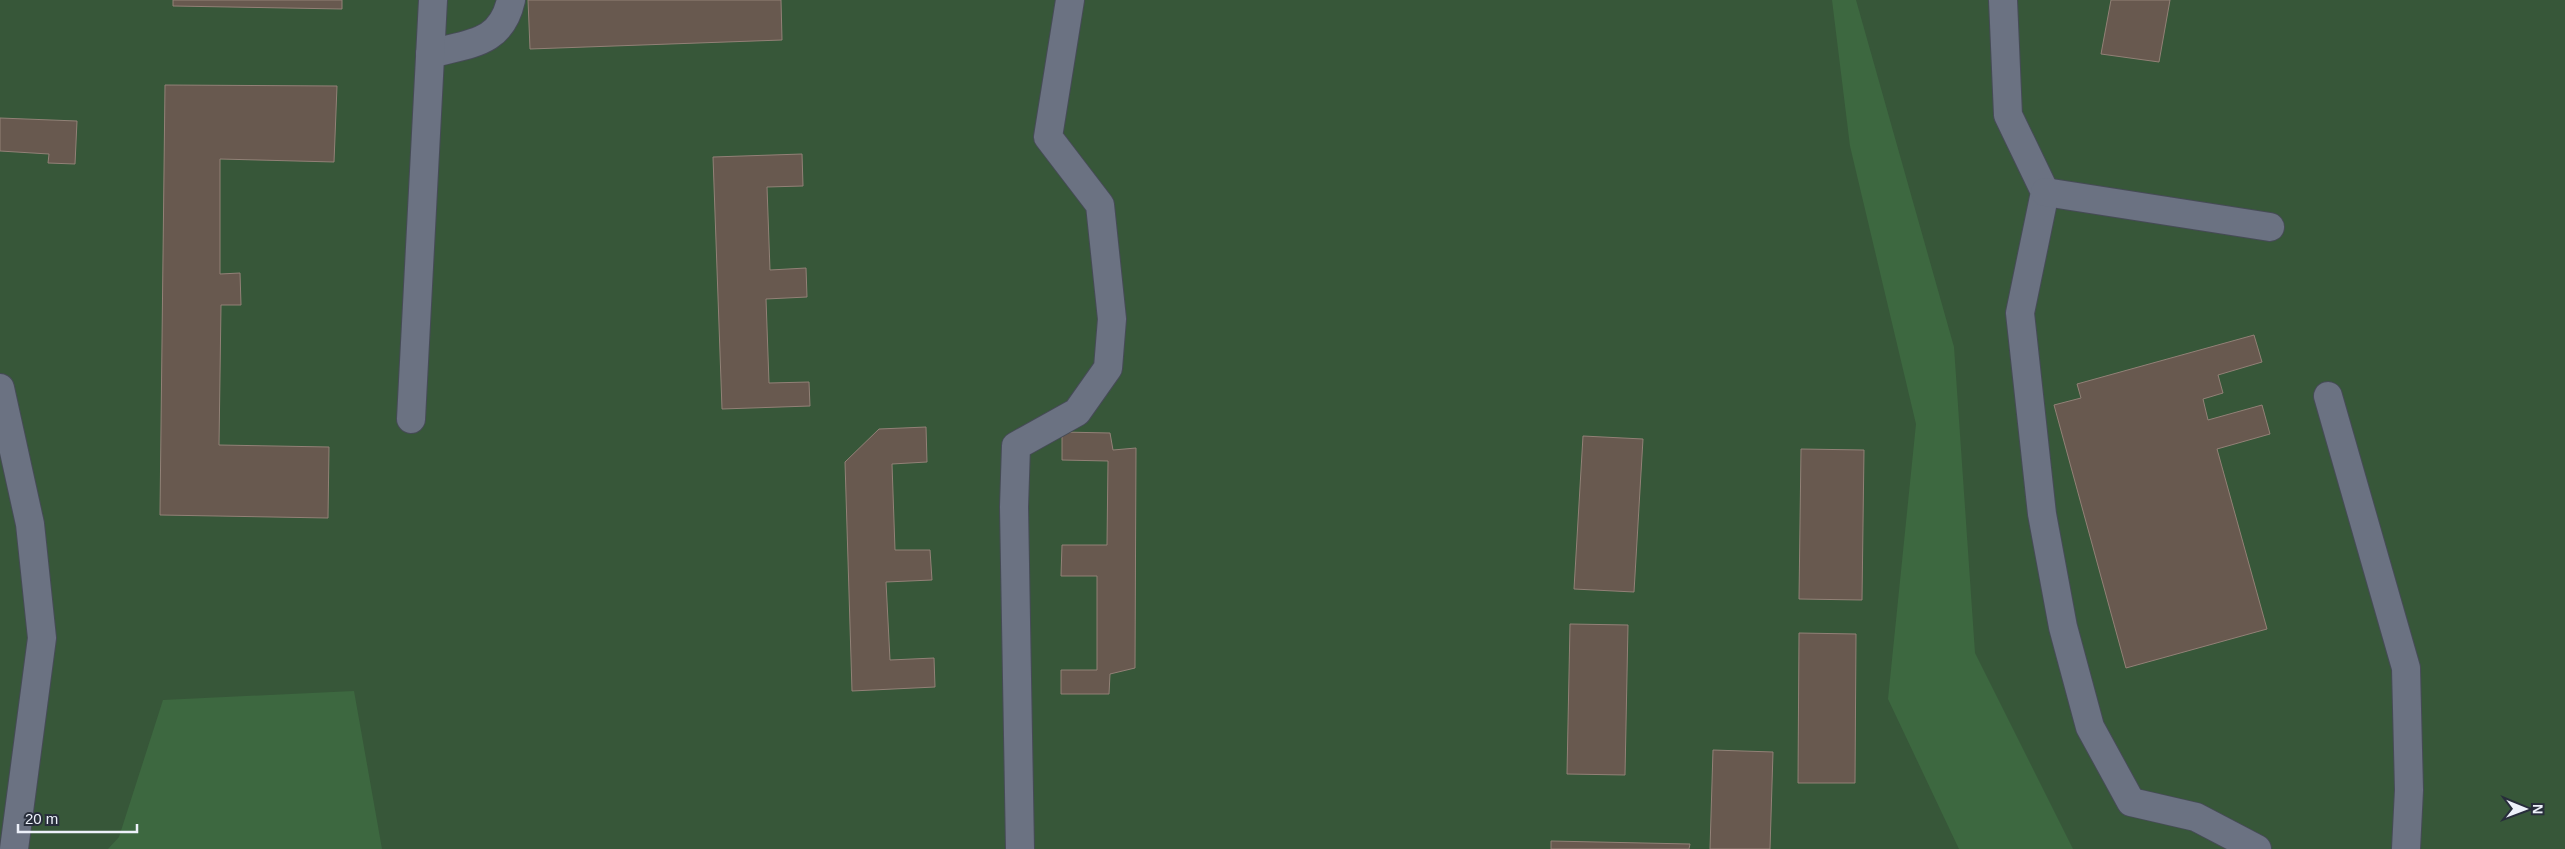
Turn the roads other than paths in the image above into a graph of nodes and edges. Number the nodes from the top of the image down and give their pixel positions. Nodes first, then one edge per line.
1 (434, 0) edge
2 (511, 0) edge
3 (1070, 0) edge
4 (2003, 0) edge
5 (430, 54) junction
6 (2045, 192) junction
7 (2270, 227) dead end
8 (0, 388) edge
9 (2328, 396) dead end
10 (411, 419) dead end
11 (14, 849) edge
12 (1020, 849) edge
13 (2257, 849) edge
14 (2406, 849) edge

1 - 5 street
2 - 5 street
3 - 12 street
4 - 6 street
5 - 10 street
6 - 7 street
6 - 13 street
8 - 11 street
9 - 14 street

